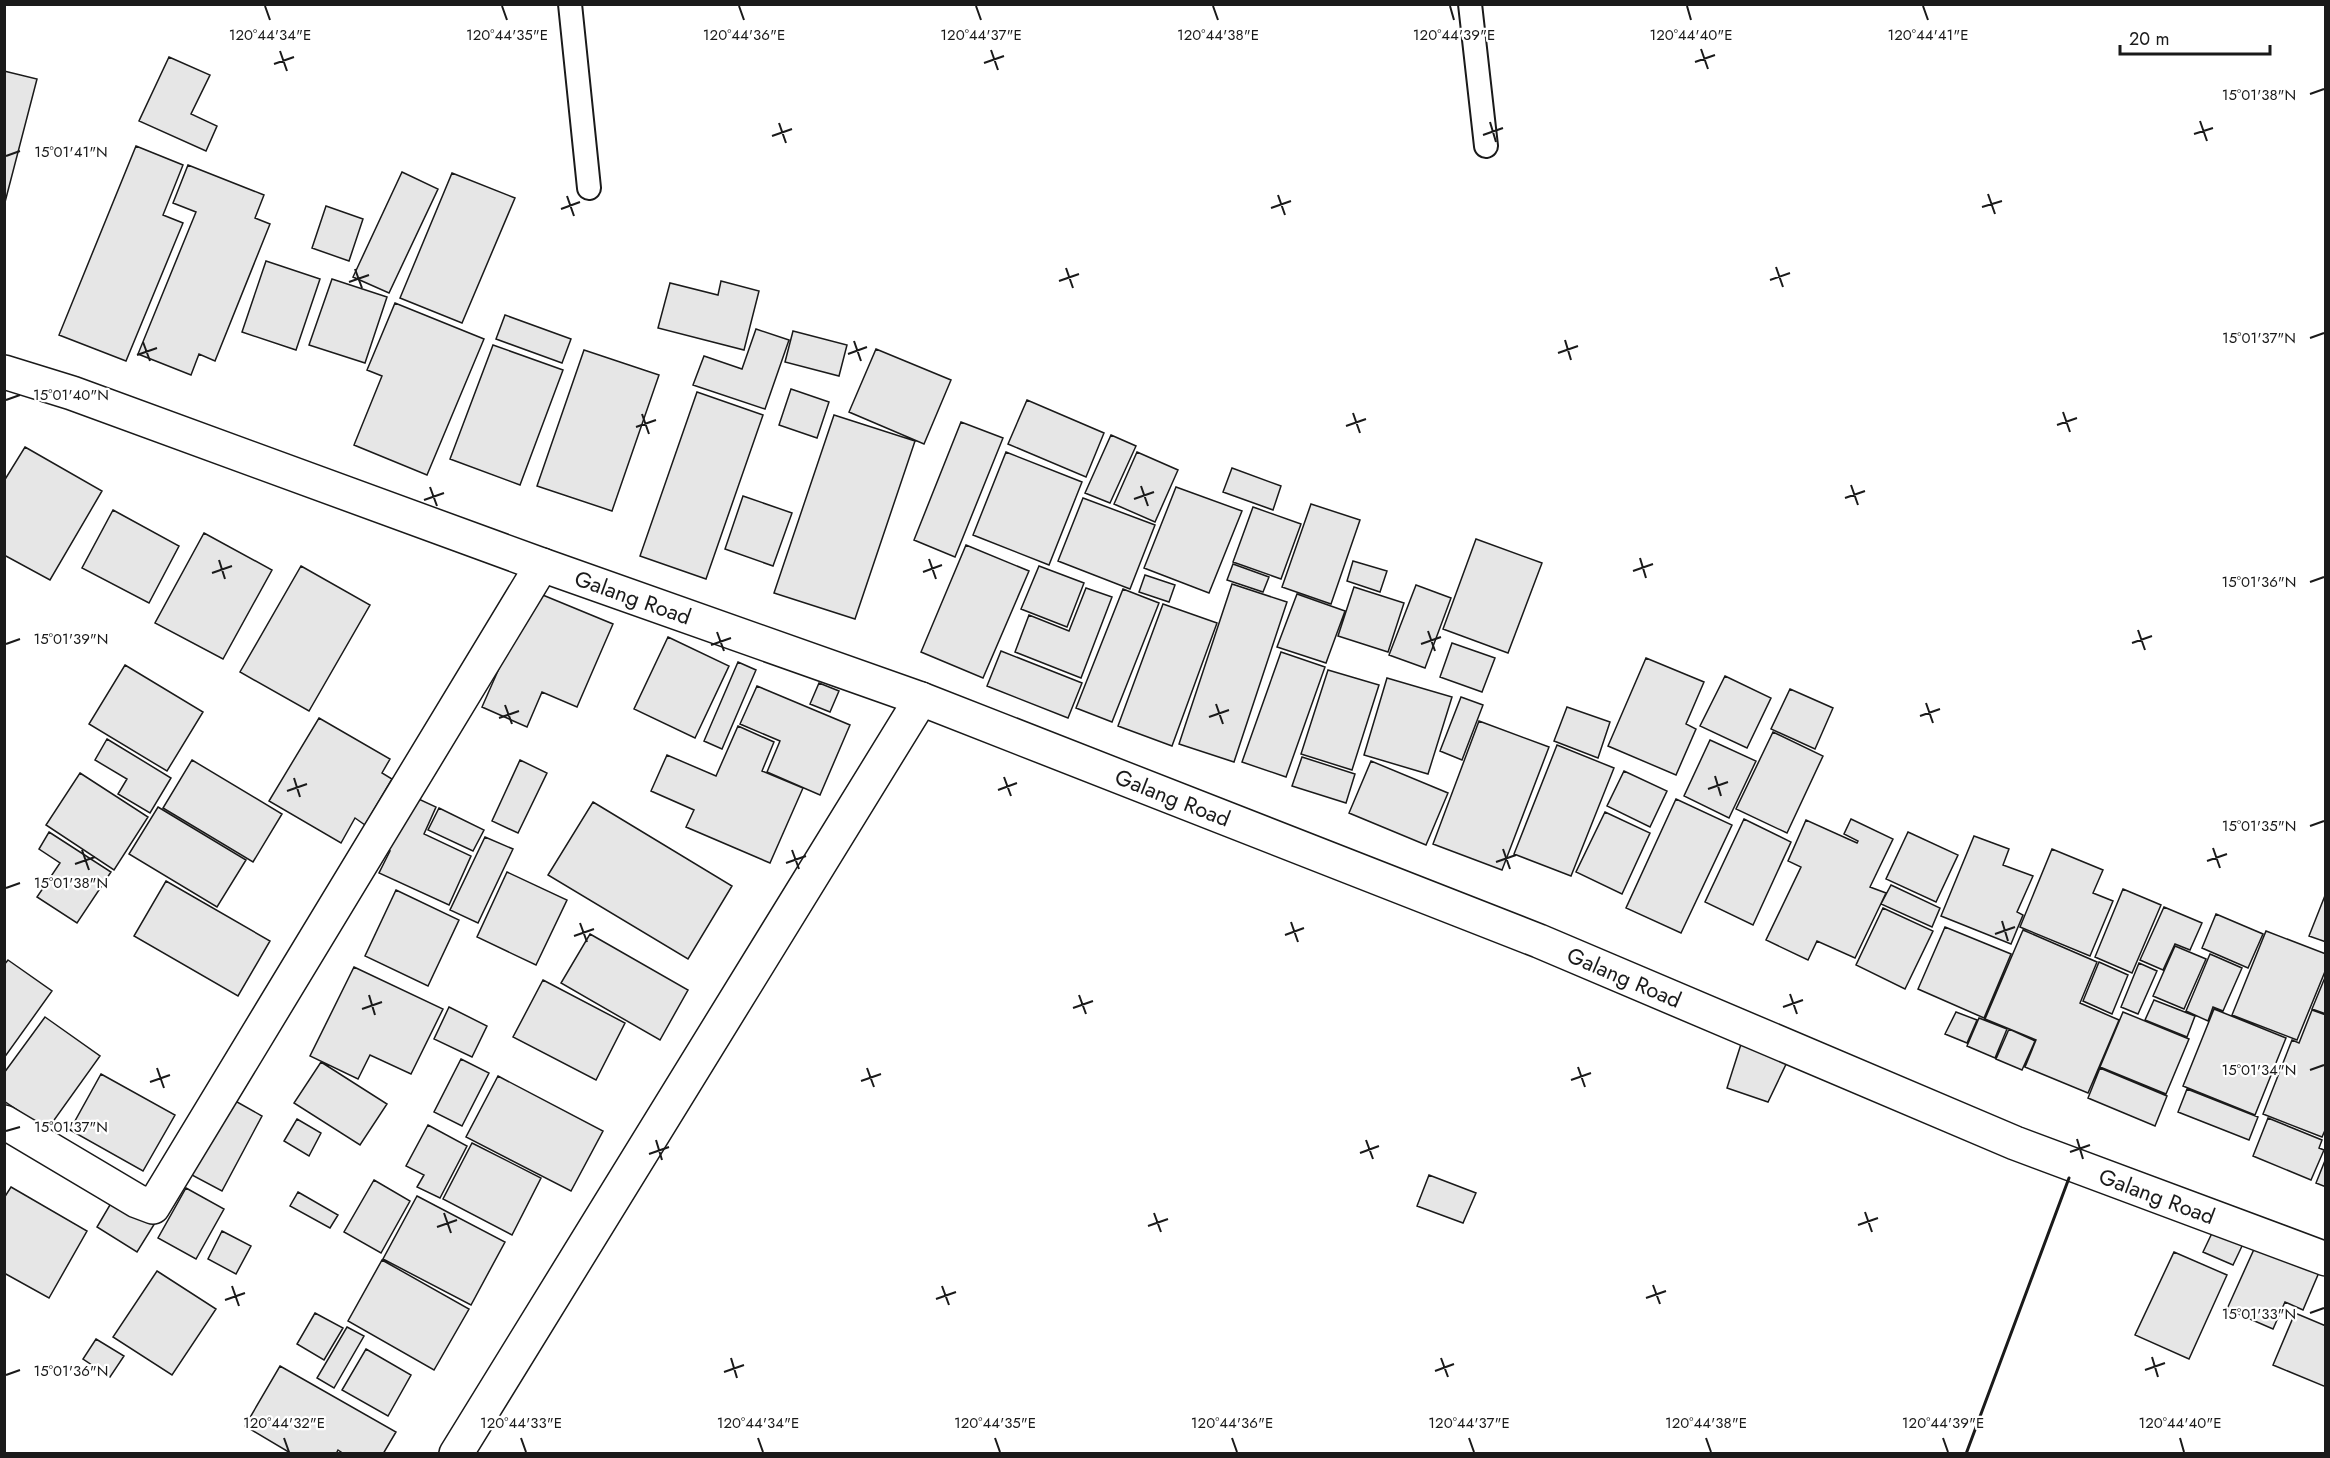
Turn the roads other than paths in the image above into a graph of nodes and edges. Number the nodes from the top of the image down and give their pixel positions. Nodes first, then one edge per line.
1 (570, 4) edge
2 (1470, 4) edge
3 (1486, 146) dead end
4 (589, 188) dead end
5 (4, 372) edge
6 (542, 565) junction
7 (921, 699) junction
8 (4, 1122) edge
9 (2325, 1259) edge
10 (456, 1454) edge

1 - 4 lane
2 - 3 lane
5 - 6 street, Galang Road
6 - 7 street, Galang Road
6 - 8 street
7 - 9 street, Galang Road
7 - 10 street

